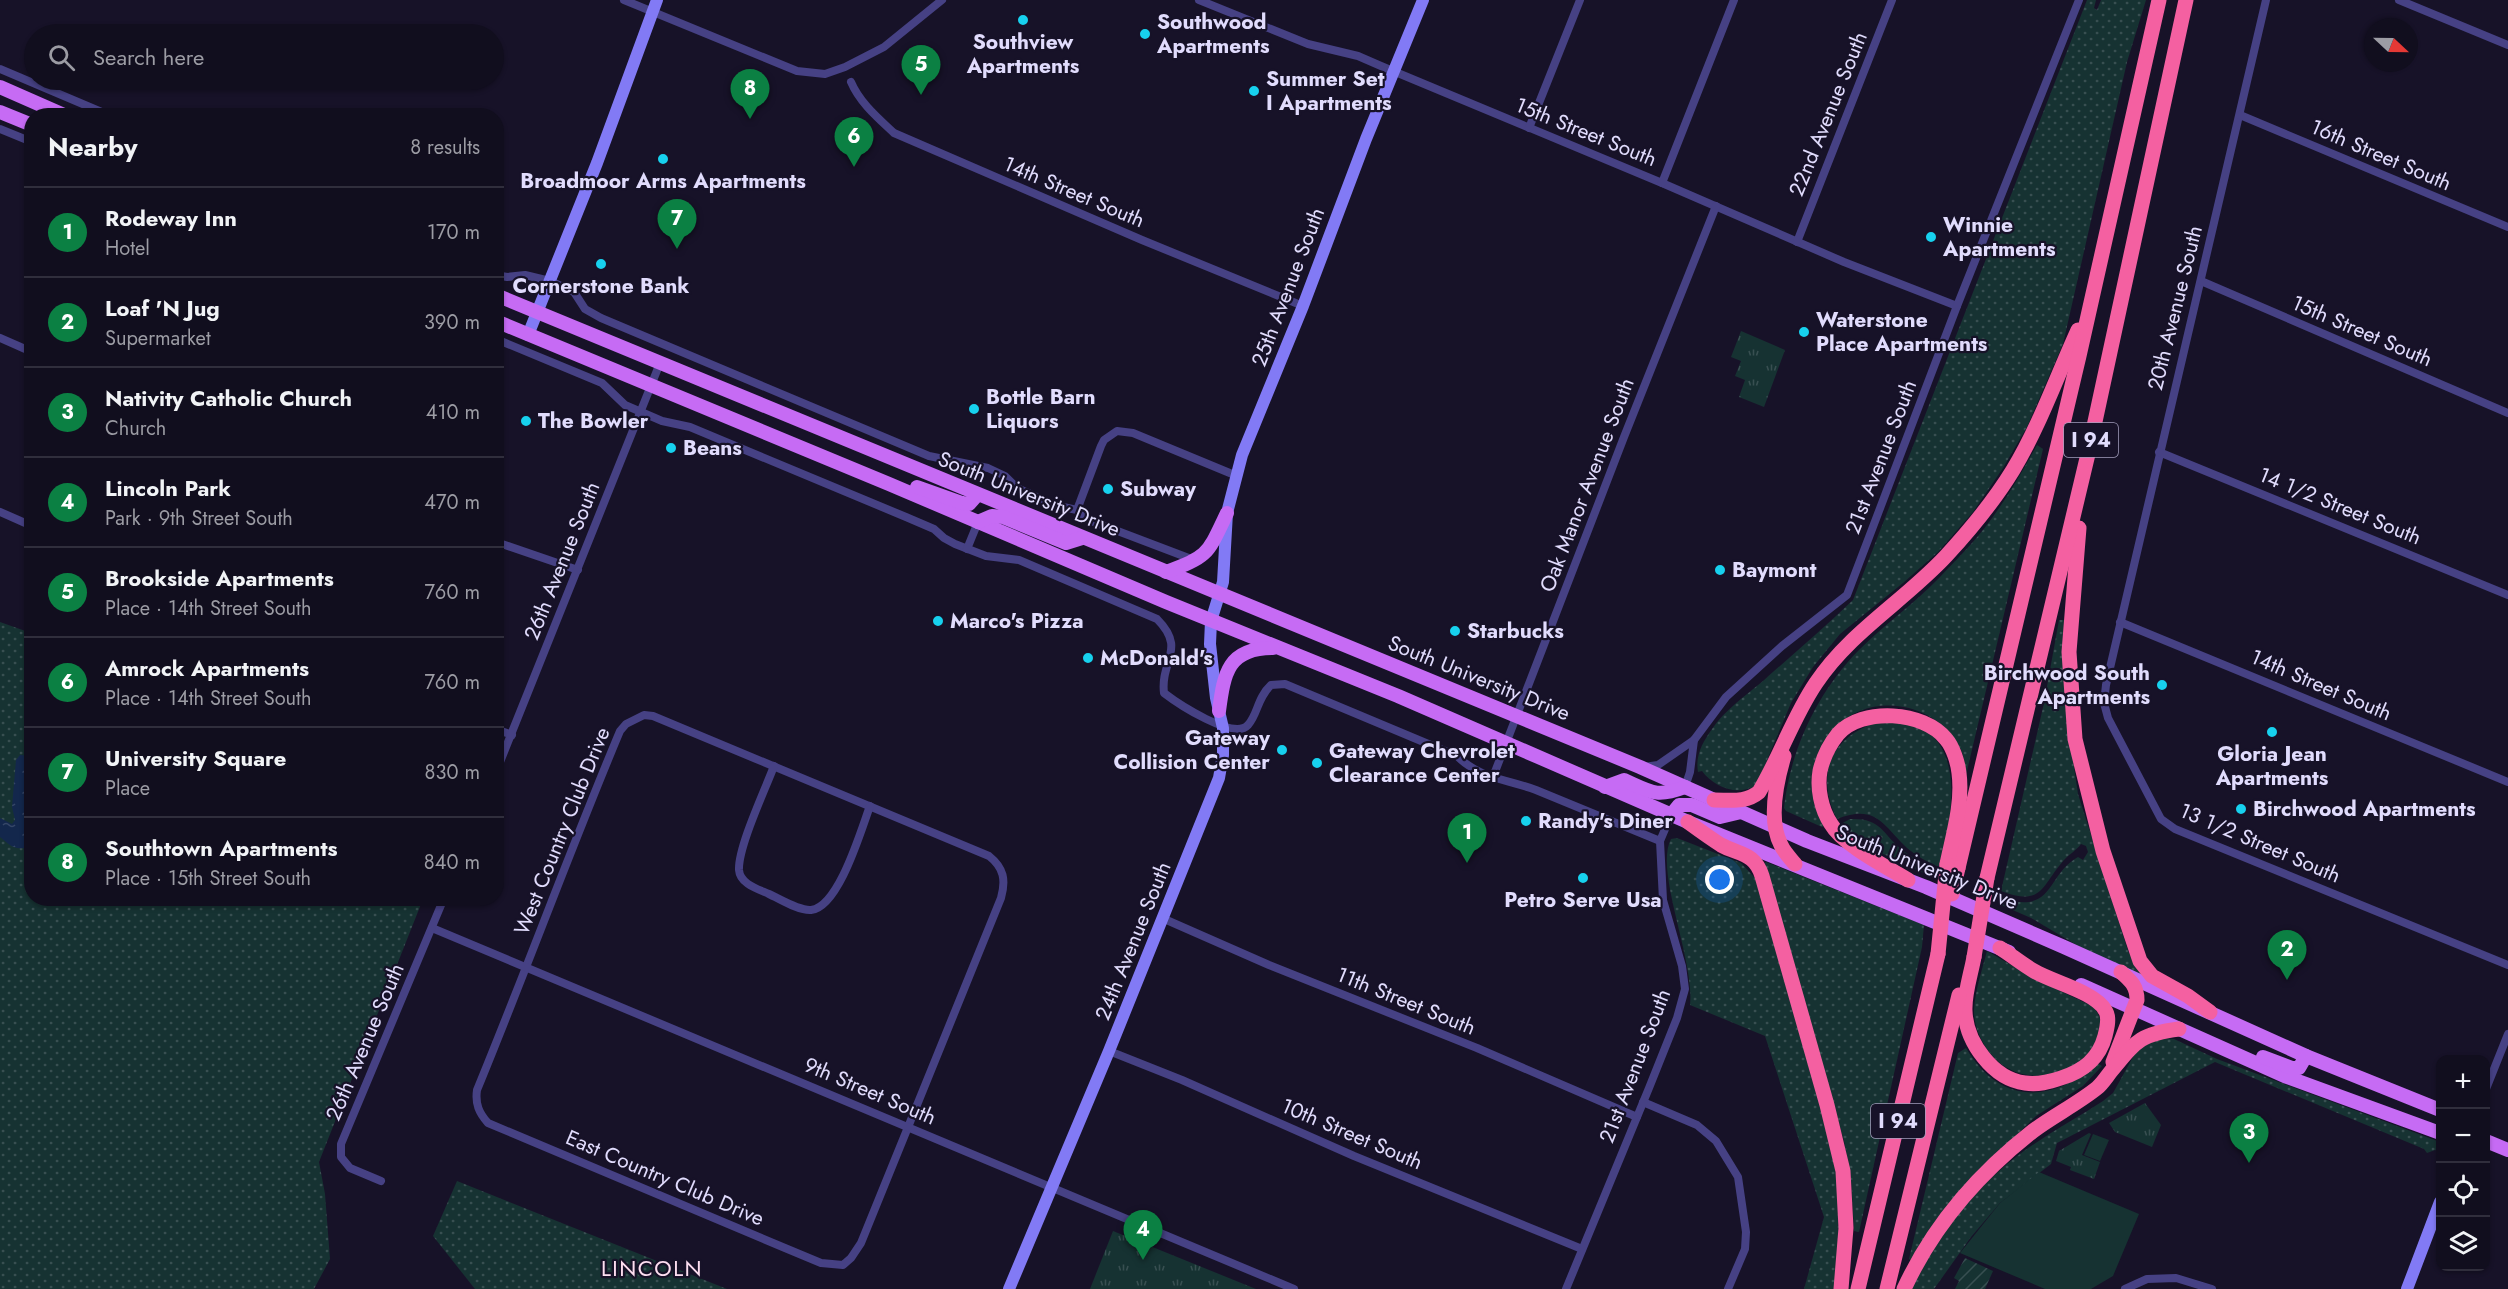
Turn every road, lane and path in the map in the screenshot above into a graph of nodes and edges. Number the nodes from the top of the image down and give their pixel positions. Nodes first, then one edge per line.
1 (624, 0) edge
2 (942, 0) edge
3 (1199, 0) edge
4 (1423, 0) edge
5 (1580, 0) edge
6 (1734, 0) edge
7 (1892, 0) edge
8 (2079, 0) edge
9 (2159, 0) edge
10 (2186, 0) edge
11 (2399, 0) edge
12 (2266, 1) edge
13 (655, 6) edge
14 (2508, 45) edge
15 (0, 69) edge
16 (1395, 72) junction
17 (24, 79) edge
18 (851, 82) dead end
19 (0, 87) edge
20 (50, 90) edge
21 (48, 108) edge
22 (92, 108) edge
23 (0, 112) edge
24 (2240, 115) junction
25 (24, 122) edge
26 (1529, 128) junction
27 (0, 129) edge
28 (24, 139) edge
29 (1662, 183) junction
30 (1716, 206) junction
31 (2508, 227) edge
32 (1797, 242) junction
33 (504, 276) edge
34 (550, 281) junction
35 (2201, 281) junction
36 (504, 298) edge
37 (2090, 303) junction
38 (1303, 306) junction
39 (1957, 306) junction
40 (538, 313) junction
41 (504, 324) edge
42 (528, 335) junction
43 (0, 338) edge
44 (504, 342) edge
45 (24, 348) edge
46 (660, 363) junction
47 (652, 387) junction
48 (642, 412) junction
49 (2508, 413) edge
50 (2159, 452) junction
51 (2088, 454) junction
52 (1237, 476) junction
53 (889, 484) junction
54 (977, 495) junction
55 (1077, 510) junction
56 (0, 512) edge
57 (1227, 513) junction
58 (24, 522) edge
59 (978, 522) junction
60 (1082, 538) junction
61 (504, 545) edge
62 (967, 549) junction
63 (1196, 561) junction
64 (578, 570) junction
65 (1166, 572) junction
66 (1219, 595) junction
67 (2508, 595) edge
68 (1211, 621) junction
69 (2120, 622) junction
70 (1278, 648) junction
71 (1220, 711) junction
72 (1797, 716) junction
73 (1518, 717) junction
74 (1223, 728) junction
75 (504, 732) edge
76 (512, 735) junction
77 (1694, 740) junction
78 (1507, 744) junction
79 (504, 754) edge
80 (774, 766) junction
81 (1640, 767) junction
82 (1493, 777) junction
83 (2508, 782) edge
84 (1605, 787) junction
85 (1685, 787) junction
86 (1714, 800) junction
87 (870, 806) junction
88 (1741, 812) junction
89 (1671, 815) junction
90 (1689, 822) junction
91 (1774, 826) junction
92 (1660, 841) junction
93 (1795, 864) junction
94 (1953, 866) junction
95 (1908, 880) junction
96 (441, 906) edge
97 (1162, 918) junction
98 (432, 928) junction
99 (2000, 948) junction
100 (1971, 956) junction
101 (2508, 965) edge
102 (527, 968) junction
103 (2121, 972) junction
104 (2134, 1009) junction
105 (2210, 1012) junction
106 (2178, 1029) junction
107 (2508, 1035) edge
108 (1109, 1051) junction
109 (2306, 1056) junction
110 (2109, 1073) junction
111 (2490, 1079) edge
112 (1643, 1102) junction
113 (2438, 1109) edge
114 (1637, 1117) junction
115 (909, 1127) junction
116 (2436, 1132) edge
117 (2490, 1143) edge
118 (2508, 1150) edge
119 (381, 1181) dead end
120 (1052, 1187) junction
121 (2436, 1213) edge
122 (1582, 1249) junction
123 (1009, 1289) edge
124 (1294, 1289) edge
125 (1566, 1289) edge
126 (1728, 1289) edge
127 (1841, 1289) edge
128 (1858, 1289) edge
129 (1887, 1289) edge
130 (1904, 1289) edge
131 (2125, 1289) edge
132 (2212, 1289) edge
133 (2407, 1289) edge

1 - 13 street
2 - 13 street
3 - 16 street, 15th Street South
4 - 16 street, 25th Avenue South
5 - 26 street
6 - 29 street
7 - 32 street, 22nd Avenue South
8 - 39 street, 21st Avenue South
9 - 37 highway, I 94
10 - 51 highway, I 94
11 - 14 street
12 - 24 street, 20th Avenue South
13 - 34 street
15 - 17 street
16 - 26 street, 15th Street South
16 - 38 street, 25th Avenue South
18 - 38 street, 14th Street South
19 - 21 main road
20 - 22 street
23 - 25 main road
24 - 31 street, 16th Street South
24 - 35 street, 20th Avenue South
26 - 29 street, 15th Street South
27 - 28 street
29 - 30 street, 15th Street South
30 - 32 street, 15th Street South
30 - 73 street, Oak Manor Avenue South
32 - 39 street, 15th Street South
33 - 34 street
34 - 40 street
34 - 55 street
35 - 49 street, 15th Street South
35 - 50 street, 20th Avenue South
36 - 40 main road, South University Drive
37 - 72 highway
37 - 94 highway, I 94
38 - 52 street, 25th Avenue South
39 - 77 street, 21st Avenue South
40 - 42 street
40 - 46 main road, South University Drive
41 - 42 main road, South University Drive
42 - 47 main road, South University Drive
43 - 45 street
44 - 48 street
46 - 47 street, 26th Avenue South
46 - 54 main road, South University Drive
47 - 48 street, 26th Avenue South
47 - 53 main road, South University Drive
48 - 62 street
48 - 64 street, 26th Avenue South
50 - 67 street, 14 1/2 Street South
50 - 69 street, 20th Avenue South
51 - 100 highway, I 94, bridge
51 - 105 highway
52 - 55 street
52 - 57 street, 25th Avenue South
53 - 54 main road
53 - 59 main road, South University Drive
54 - 60 main road, South University Drive
55 - 63 street
56 - 58 street
57 - 63 main road
57 - 66 street, 25th Avenue South
59 - 60 main road
59 - 62 street
59 - 68 main road, South University Drive
60 - 65 main road, South University Drive
61 - 64 street
62 - 74 street
63 - 65 main road
64 - 76 street, 26th Avenue South
65 - 66 main road, South University Drive
66 - 68 street, 24th Avenue South
66 - 73 main road, South University Drive
68 - 70 main road, South University Drive
68 - 71 street, 24th Avenue South
69 - 83 street, 14th Street South
69 - 101 street, 13 1/2 Street South
70 - 71 main road
70 - 78 main road, South University Drive
71 - 74 street, 24th Avenue South
72 - 86 highway
72 - 91 highway
73 - 78 street, Oak Manor Avenue South
73 - 81 main road, South University Drive
74 - 82 street
74 - 97 street, 24th Avenue South
75 - 76 street
76 - 79 street, 26th Avenue South
77 - 81 street, 21st Avenue South
77 - 85 street
78 - 82 street, Oak Manor Avenue South
78 - 84 main road, South University Drive
80 - 87 street, West Country Club Drive
80 - 87 street
80 - 102 street, West Country Club Drive
81 - 85 main road, South University Drive
82 - 92 street
84 - 85 main road
84 - 89 main road, South University Drive
85 - 86 main road, South University Drive
86 - 88 main road, South University Drive
87 - 115 street, West Country Club Drive
88 - 89 main road
88 - 91 main road, South University Drive
89 - 90 main road, South University Drive
89 - 92 street, 21st Avenue South
90 - 93 main road, South University Drive
90 - 127 highway
91 - 93 highway
91 - 95 main road, South University Drive
92 - 112 street, 21st Avenue South
93 - 99 main road, South University Drive
94 - 95 highway
94 - 128 highway, I 94, bridge
95 - 103 main road, South University Drive
96 - 98 street, 26th Avenue South
97 - 108 street, 24th Avenue South
97 - 114 street, 11th Street South
98 - 102 street, 9th Street South
98 - 119 street, 26th Avenue South
99 - 100 highway
99 - 104 main road, South University Drive
100 - 129 highway, I 94
102 - 115 street, 9th Street South
102 - 115 street, East Country Club Drive
103 - 104 highway
103 - 105 main road, South University Drive
104 - 106 main road, South University Drive
104 - 110 highway
105 - 109 main road, South University Drive
106 - 109 main road
106 - 110 highway
106 - 116 main road, South University Drive
107 - 111 street
108 - 120 street, 24th Avenue South
108 - 122 street, 10th Street South
109 - 113 main road, South University Drive
110 - 130 highway
112 - 114 street, 21st Avenue South
112 - 126 street
114 - 122 street, 21st Avenue South
115 - 120 street, 9th Street South
117 - 118 main road
120 - 123 street, 24th Avenue South
120 - 124 street, 9th Street South
121 - 133 street
122 - 125 street, 21st Avenue South
131 - 132 street

